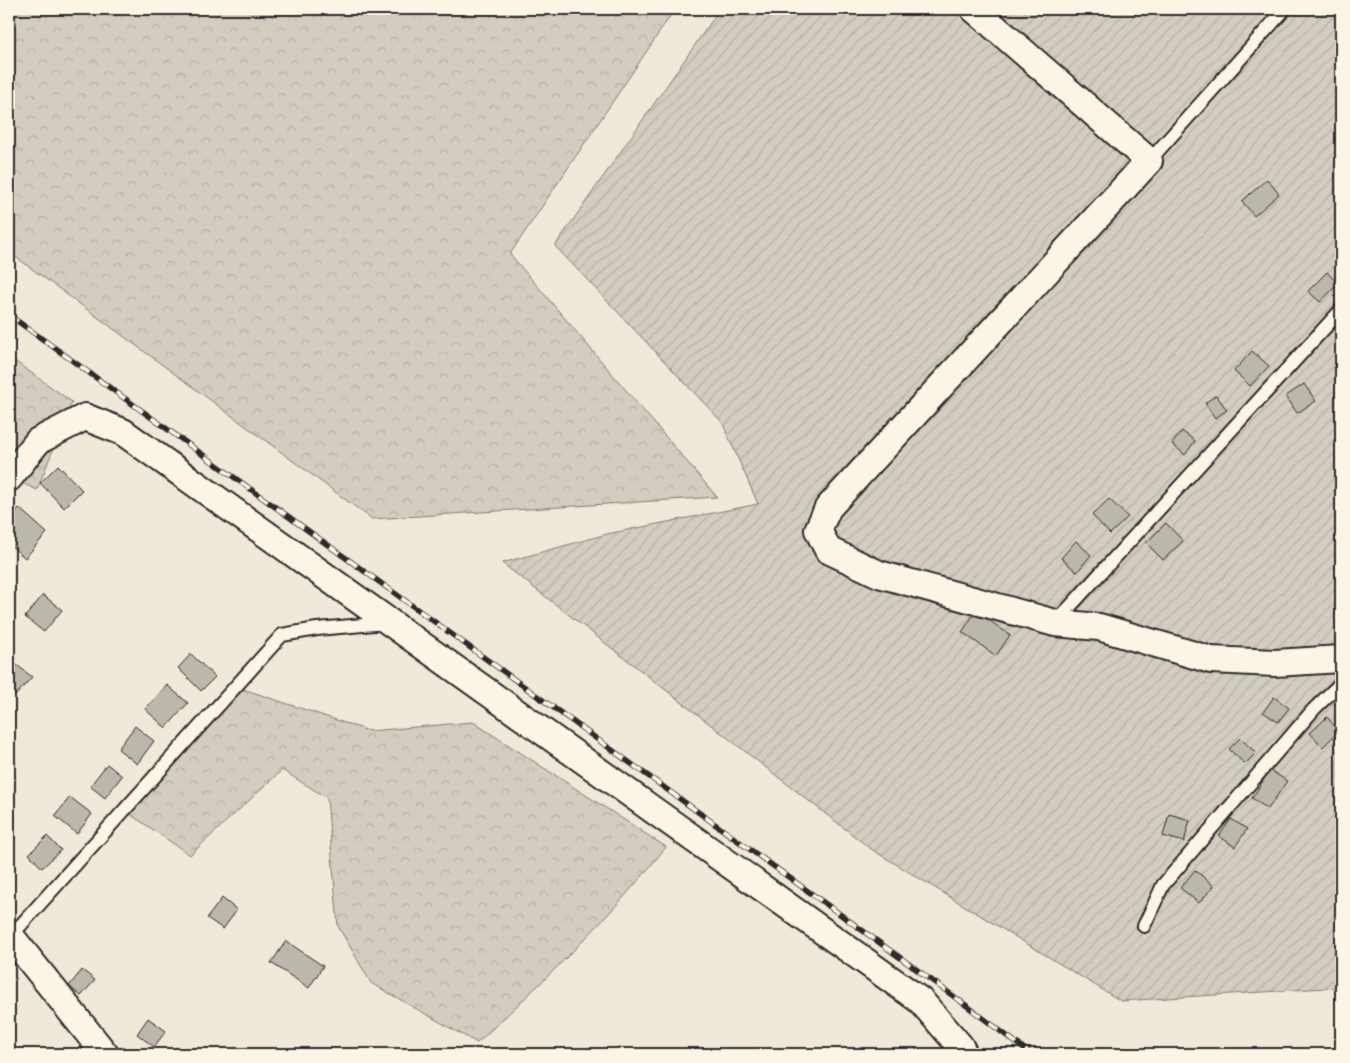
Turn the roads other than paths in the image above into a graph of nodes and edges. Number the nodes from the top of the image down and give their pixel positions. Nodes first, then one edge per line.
1 (974, 9) edge
2 (1285, 9) edge
3 (1149, 161) junction
4 (1341, 310) edge
5 (9, 478) edge
6 (391, 623) junction
7 (1055, 623) junction
8 (1341, 659) edge
9 (1341, 683) edge
10 (1144, 926) dead end
11 (10, 935) edge
12 (105, 1054) edge
13 (964, 1054) edge

1 - 3 street
2 - 3 lane
3 - 7 street
4 - 7 lane
5 - 6 street
6 - 11 lane
6 - 13 street
7 - 8 street
9 - 10 lane
11 - 12 street

